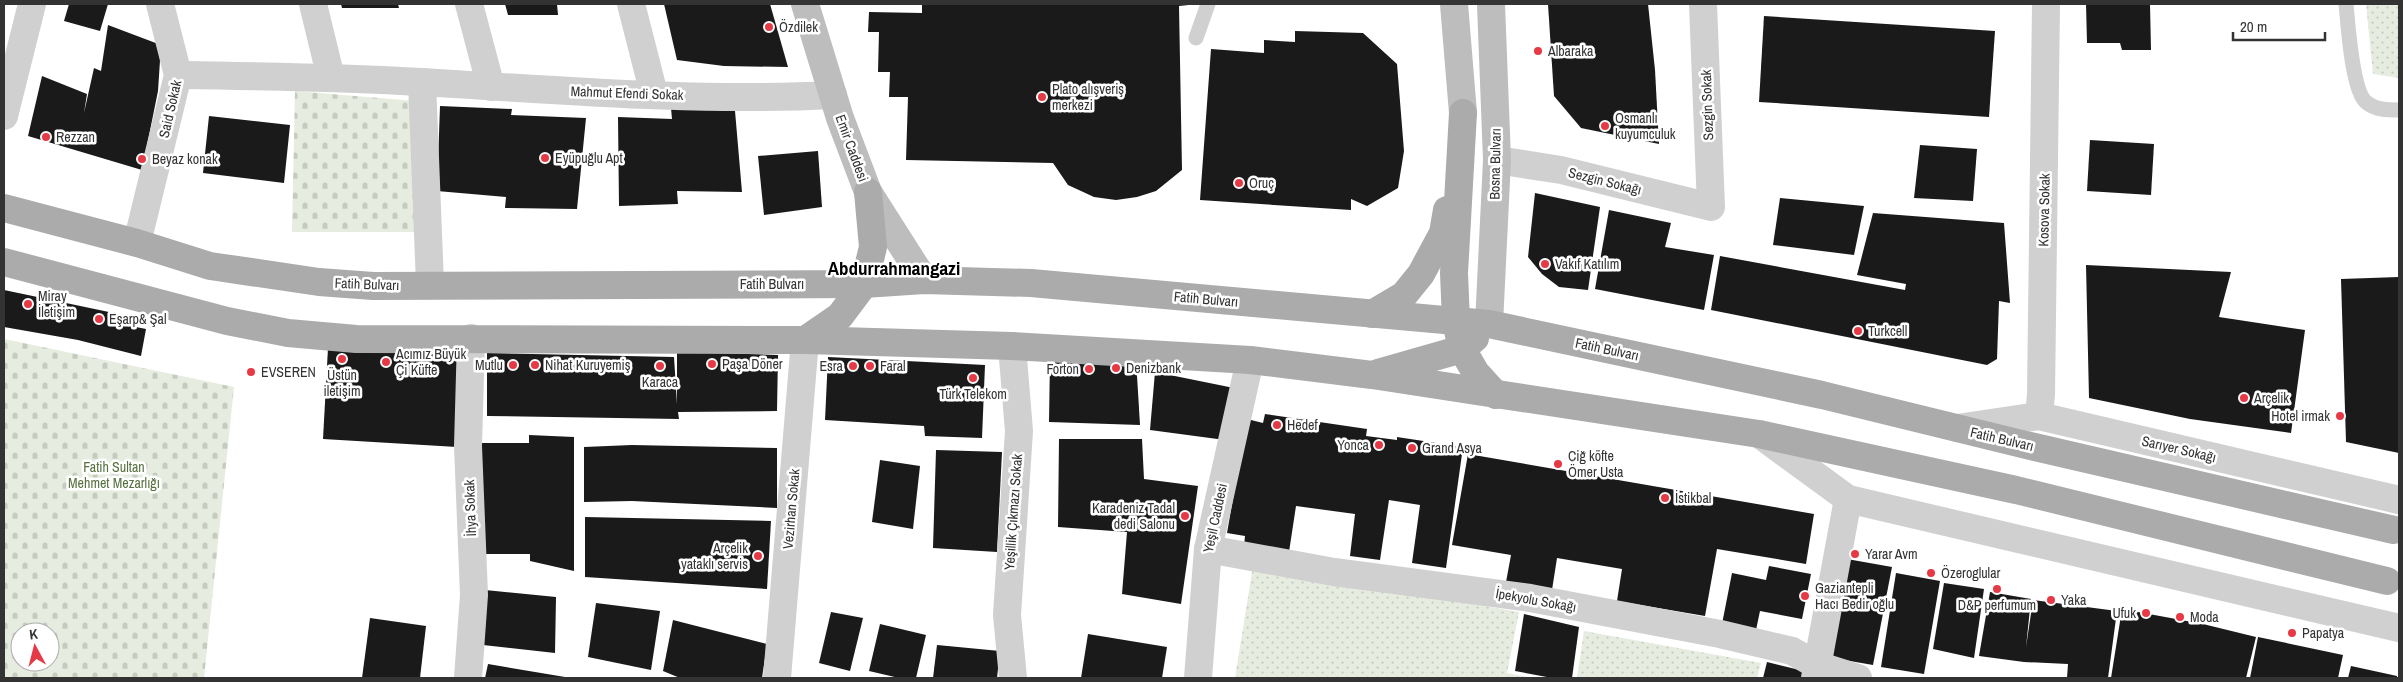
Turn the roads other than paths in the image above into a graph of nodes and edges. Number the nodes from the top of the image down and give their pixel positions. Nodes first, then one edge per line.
1 (32, 4) edge
2 (160, 4) edge
3 (313, 4) edge
4 (470, 4) edge
5 (630, 4) edge
6 (805, 4) edge
7 (1208, 4) edge
8 (1454, 4) edge
9 (1491, 4) edge
10 (1703, 4) edge
11 (2046, 4) edge
12 (2346, 4) edge
13 (13, 35) edge
14 (1196, 38) dead end
15 (178, 75) junction
16 (331, 78) junction
17 (422, 82) junction
18 (491, 87) junction
19 (654, 94) junction
20 (833, 95) junction
21 (2399, 110) edge
22 (1463, 113) junction
23 (4, 116) edge
24 (1497, 160) junction
25 (868, 192) junction
26 (1711, 207) joint
27 (4, 208) edge
28 (137, 243) junction
29 (4, 262) edge
30 (924, 280) junction
31 (430, 284) junction
32 (864, 284) junction
33 (1372, 314) junction
34 (1456, 321) junction
35 (1489, 324) junction
36 (471, 338) junction
37 (806, 340) junction
38 (1012, 346) junction
39 (1462, 349) junction
40 (1250, 360) junction
41 (1372, 375) junction
42 (1496, 395) junction
43 (2039, 416) junction
44 (1957, 428) junction
45 (1759, 434) junction
46 (1848, 499) junction
47 (2399, 500) edge
48 (2394, 530) dead end
49 (1208, 549) junction
50 (2387, 582) dead end
51 (2399, 628) edge
52 (1816, 672) edge
53 (468, 678) edge
54 (777, 678) edge
55 (1013, 678) edge
56 (1198, 678) edge
57 (1858, 678) edge

1 - 13 street
2 - 15 street, Said Sokak
3 - 16 street
4 - 18 street
5 - 19 street
6 - 20 main road, Emir Caddesi
7 - 14 lane
8 - 22 main road
9 - 24 main road, Bosna Bulvarı
10 - 26 street, Sezgin Sokak
11 - 43 street, Kosova Sokak
12 - 21 lane
13 - 23 street
15 - 16 street, Mahmut Efendi Sokak
15 - 28 street, Said Sokak
16 - 17 street, Mahmut Efendi Sokak
17 - 18 street, Mahmut Efendi Sokak
17 - 31 street
18 - 19 street, Mahmut Efendi Sokak
19 - 20 street, Mahmut Efendi Sokak
20 - 25 main road, Emir Caddesi
22 - 33 main road
22 - 34 main road
24 - 26 street, Sezgin Sokağı
24 - 35 main road, Bosna Bulvarı
25 - 30 main road, Emir Caddesi
25 - 32 main road
27 - 28 main road, Fatih Bulvarı
28 - 31 main road, Fatih Bulvarı
29 - 36 main road
30 - 32 main road, Fatih Bulvarı
30 - 33 main road, Fatih Bulvarı
31 - 32 main road, Fatih Bulvarı
32 - 37 main road
33 - 34 main road, Fatih Bulvarı
34 - 35 main road, Fatih Bulvarı
34 - 39 main road
35 - 39 main road
35 - 44 main road, Fatih Bulvarı
36 - 37 main road
36 - 53 street, İhya Sokak
37 - 38 main road
37 - 54 street, Vezirhan Sokak
38 - 40 main road
38 - 55 street, Yeşillik Çıkmazı Sokak
39 - 41 main road
39 - 42 main road
40 - 41 main road
40 - 49 street, Yeşil Caddesi
41 - 42 main road
42 - 45 main road
43 - 44 street, Sarıyer Sokağı
43 - 47 street, Sarıyer Sokağı
44 - 48 main road, Fatih Bulvarı
45 - 46 street
45 - 50 main road
46 - 51 street
46 - 52 street
49 - 52 street, İpekyolu Sokağı
49 - 56 street, Yeşil Caddesi
52 - 57 street, İpekyolu Sokağı

